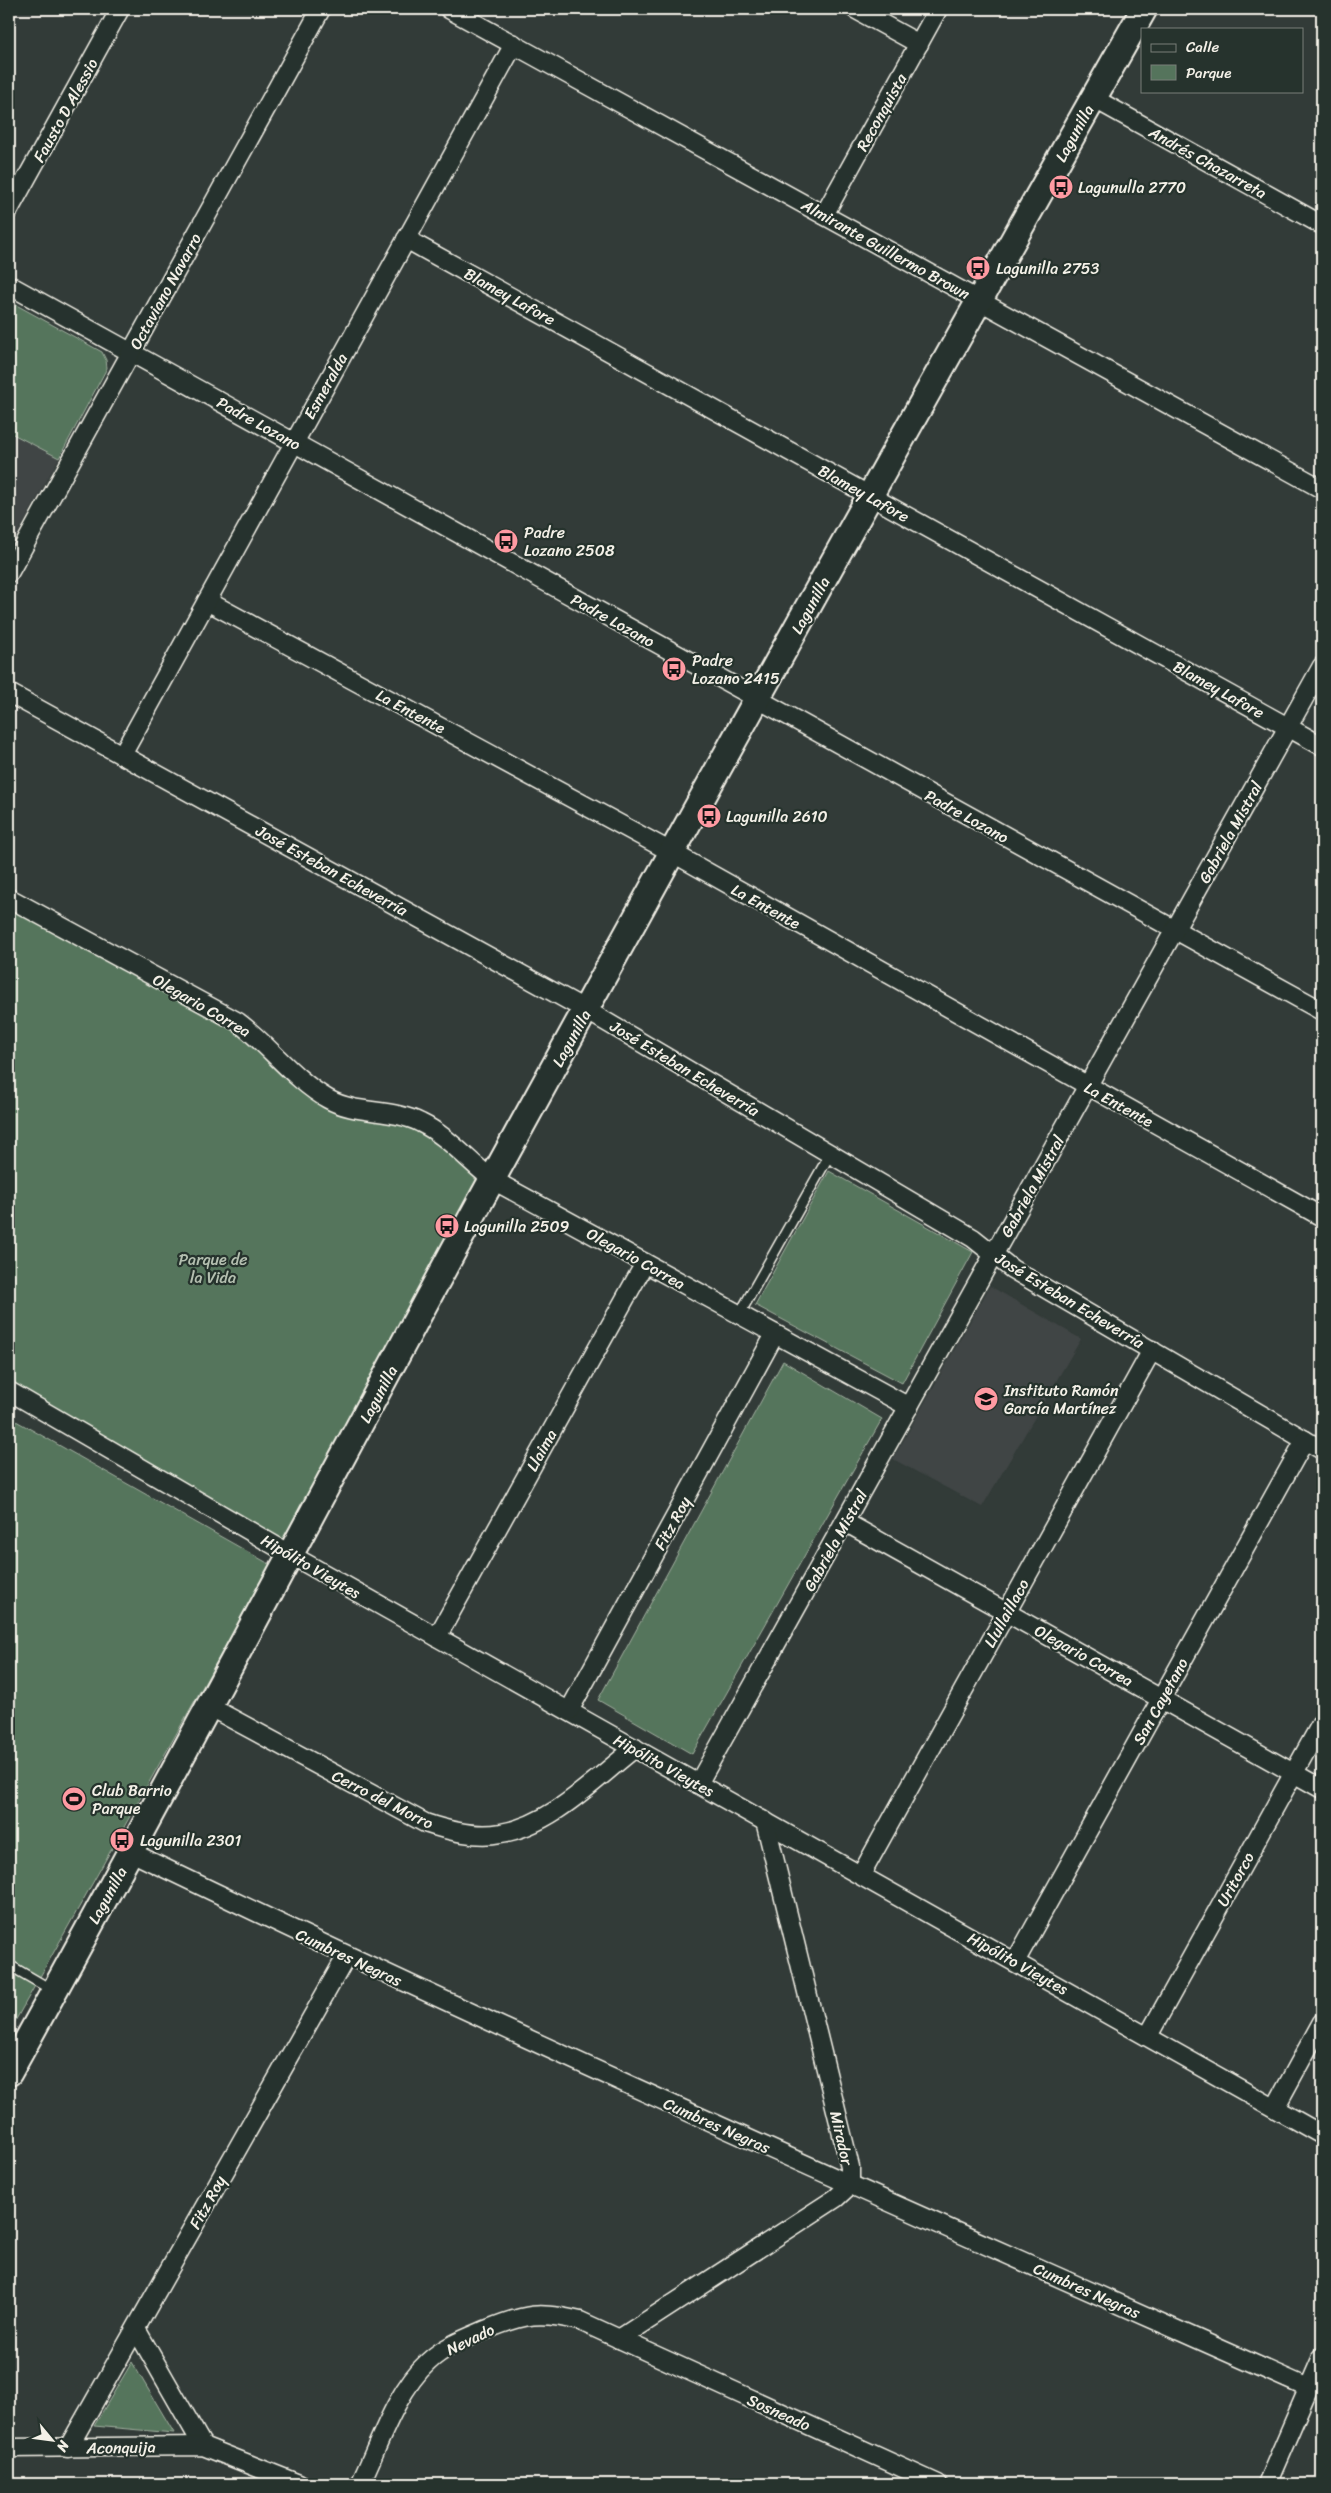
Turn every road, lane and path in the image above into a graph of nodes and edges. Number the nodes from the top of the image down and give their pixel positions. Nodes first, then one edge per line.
1 (120, 9) edge
2 (321, 9) edge
3 (449, 9) edge
4 (856, 9) edge
5 (938, 9) edge
6 (1144, 9) edge
7 (514, 44) junction
8 (918, 44) junction
9 (1093, 98) junction
10 (9, 210) edge
11 (824, 215) junction
12 (1322, 226) edge
13 (406, 239) junction
14 (9, 285) edge
15 (980, 300) junction
16 (131, 353) junction
17 (294, 443) junction
18 (1322, 489) edge
19 (870, 496) junction
20 (9, 574) edge
21 (207, 601) junction
22 (1322, 666) edge
23 (9, 693) edge
24 (758, 700) junction
25 (1288, 727) junction
26 (1322, 746) edge
27 (122, 755) junction
28 (673, 853) junction
29 (9, 898) edge
30 (1175, 930) junction
31 (586, 1010) junction
32 (1322, 1011) edge
33 (1088, 1086) junction
34 (830, 1154) junction
35 (493, 1180) junction
36 (1322, 1217) edge
37 (994, 1254) junction
38 (645, 1263) junction
39 (739, 1315) junction
40 (775, 1334) junction
41 (1152, 1350) junction
42 (9, 1391) edge
43 (909, 1407) junction
44 (1305, 1440) junction
45 (1322, 1450) edge
46 (845, 1522) junction
47 (291, 1555) junction
48 (1006, 1612) junction
49 (437, 1638) junction
50 (1161, 1699) junction
51 (210, 1707) junction
52 (569, 1711) junction
53 (1322, 1722) edge
54 (635, 1748) junction
55 (1294, 1773) junction
56 (698, 1784) junction
57 (1322, 1789) edge
58 (765, 1822) junction
59 (131, 1852) junction
60 (861, 1875) junction
61 (346, 1957) junction
62 (1014, 1962) junction
63 (9, 1965) edge
64 (54, 1992) junction
65 (1322, 2022) edge
66 (1148, 2036) junction
67 (9, 2073) edge
68 (1275, 2108) junction
69 (1322, 2135) edge
70 (850, 2185) junction
71 (136, 2329) junction
72 (619, 2340) junction
73 (1322, 2357) edge
74 (1308, 2388) junction
75 (203, 2446) junction
76 (9, 2448) edge
77 (68, 2448) junction
78 (298, 2484) edge
79 (360, 2484) edge
80 (938, 2484) edge
81 (1266, 2484) edge

1 - 10 street, Fausto D Alessio
2 - 16 street, Octaviano Navarro
3 - 7 street, Almirante Guillermo Brown
4 - 8 street
5 - 8 street, Reconquista
6 - 9 main road, Lagunilla
7 - 11 street, Almirante Guillermo Brown
7 - 13 street, Esmeralda
8 - 11 street, Reconquista
9 - 12 street, Andrés Chazarreta
9 - 15 main road, Lagunilla
11 - 15 street, Almirante Guillermo Brown
13 - 17 street, Esmeralda
13 - 19 street, Blamey Lafore
14 - 16 street, Padre Lozano
15 - 18 street, Almirante Guillermo Brown
15 - 19 main road, Lagunilla
16 - 17 street, Padre Lozano
16 - 20 street, Octaviano Navarro
17 - 21 street, Esmeralda
17 - 24 street, Padre Lozano
19 - 24 main road, Lagunilla
19 - 25 street, Blamey Lafore
21 - 27 street, Esmeralda
21 - 28 street, La Entente
22 - 25 street, Gabriela Mistral
23 - 27 street, José Esteban Echeverría
24 - 28 main road, Lagunilla
24 - 30 street, Padre Lozano
25 - 26 street, Blamey Lafore
25 - 30 street, Gabriela Mistral
27 - 31 street, José Esteban Echeverría
28 - 31 main road, Lagunilla
28 - 33 street, La Entente
29 - 35 street, Olegario Correa
30 - 32 street, Padre Lozano
30 - 33 street, Gabriela Mistral
31 - 34 street, José Esteban Echeverría
31 - 35 main road, Lagunilla
33 - 36 street, La Entente
33 - 37 street, Gabriela Mistral
34 - 37 street, José Esteban Echeverría
34 - 39 lane
35 - 38 street, Olegario Correa
35 - 47 main road, Lagunilla
37 - 41 street, José Esteban Echeverría
37 - 43 street, Gabriela Mistral
38 - 39 street, Olegario Correa
38 - 49 street, Llaima
39 - 40 street, Olegario Correa
40 - 43 street, Olegario Correa
40 - 52 street, Fitz Roy
41 - 44 street, José Esteban Echeverría
41 - 48 street, Llullaillaco
42 - 47 street, Hipólito Vieytes
43 - 46 street, Gabriela Mistral
44 - 45 street, José Esteban Echeverría
44 - 50 street, San Cayetano
46 - 48 street, Olegario Correa
46 - 56 street, Gabriela Mistral
47 - 49 street, Hipólito Vieytes
47 - 51 main road, Lagunilla
48 - 50 street, Olegario Correa
48 - 60 street, Llullaillaco
49 - 52 street, Hipólito Vieytes
50 - 55 street, Olegario Correa
50 - 62 street, San Cayetano
51 - 54 street, Cerro del Morro
51 - 59 main road, Lagunilla
52 - 54 street, Hipólito Vieytes
53 - 55 street, Uritorco
54 - 56 street, Hipólito Vieytes
55 - 57 street, Olegario Correa
55 - 66 street, Uritorco
56 - 58 street, Hipólito Vieytes
58 - 60 street, Hipólito Vieytes
58 - 70 street, Mirador
59 - 61 street, Cumbres Negras
59 - 64 main road, Lagunilla
60 - 62 street, Hipólito Vieytes
61 - 70 street, Cumbres Negras
61 - 71 street, Fitz Roy
62 - 66 street, Hipólito Vieytes
63 - 64 lane
64 - 67 main road, Lagunilla
65 - 68 street
66 - 68 street, Hipólito Vieytes
68 - 69 street, Hipólito Vieytes
70 - 72 street, Mirador
70 - 74 street, Cumbres Negras
71 - 75 street
71 - 77 street, Fitz Roy
72 - 79 street, Nevado
72 - 80 street, Sosneado
73 - 74 street
74 - 81 street
75 - 77 street, Aconquija
75 - 78 street, Aconquija
76 - 77 street, Aconquija

